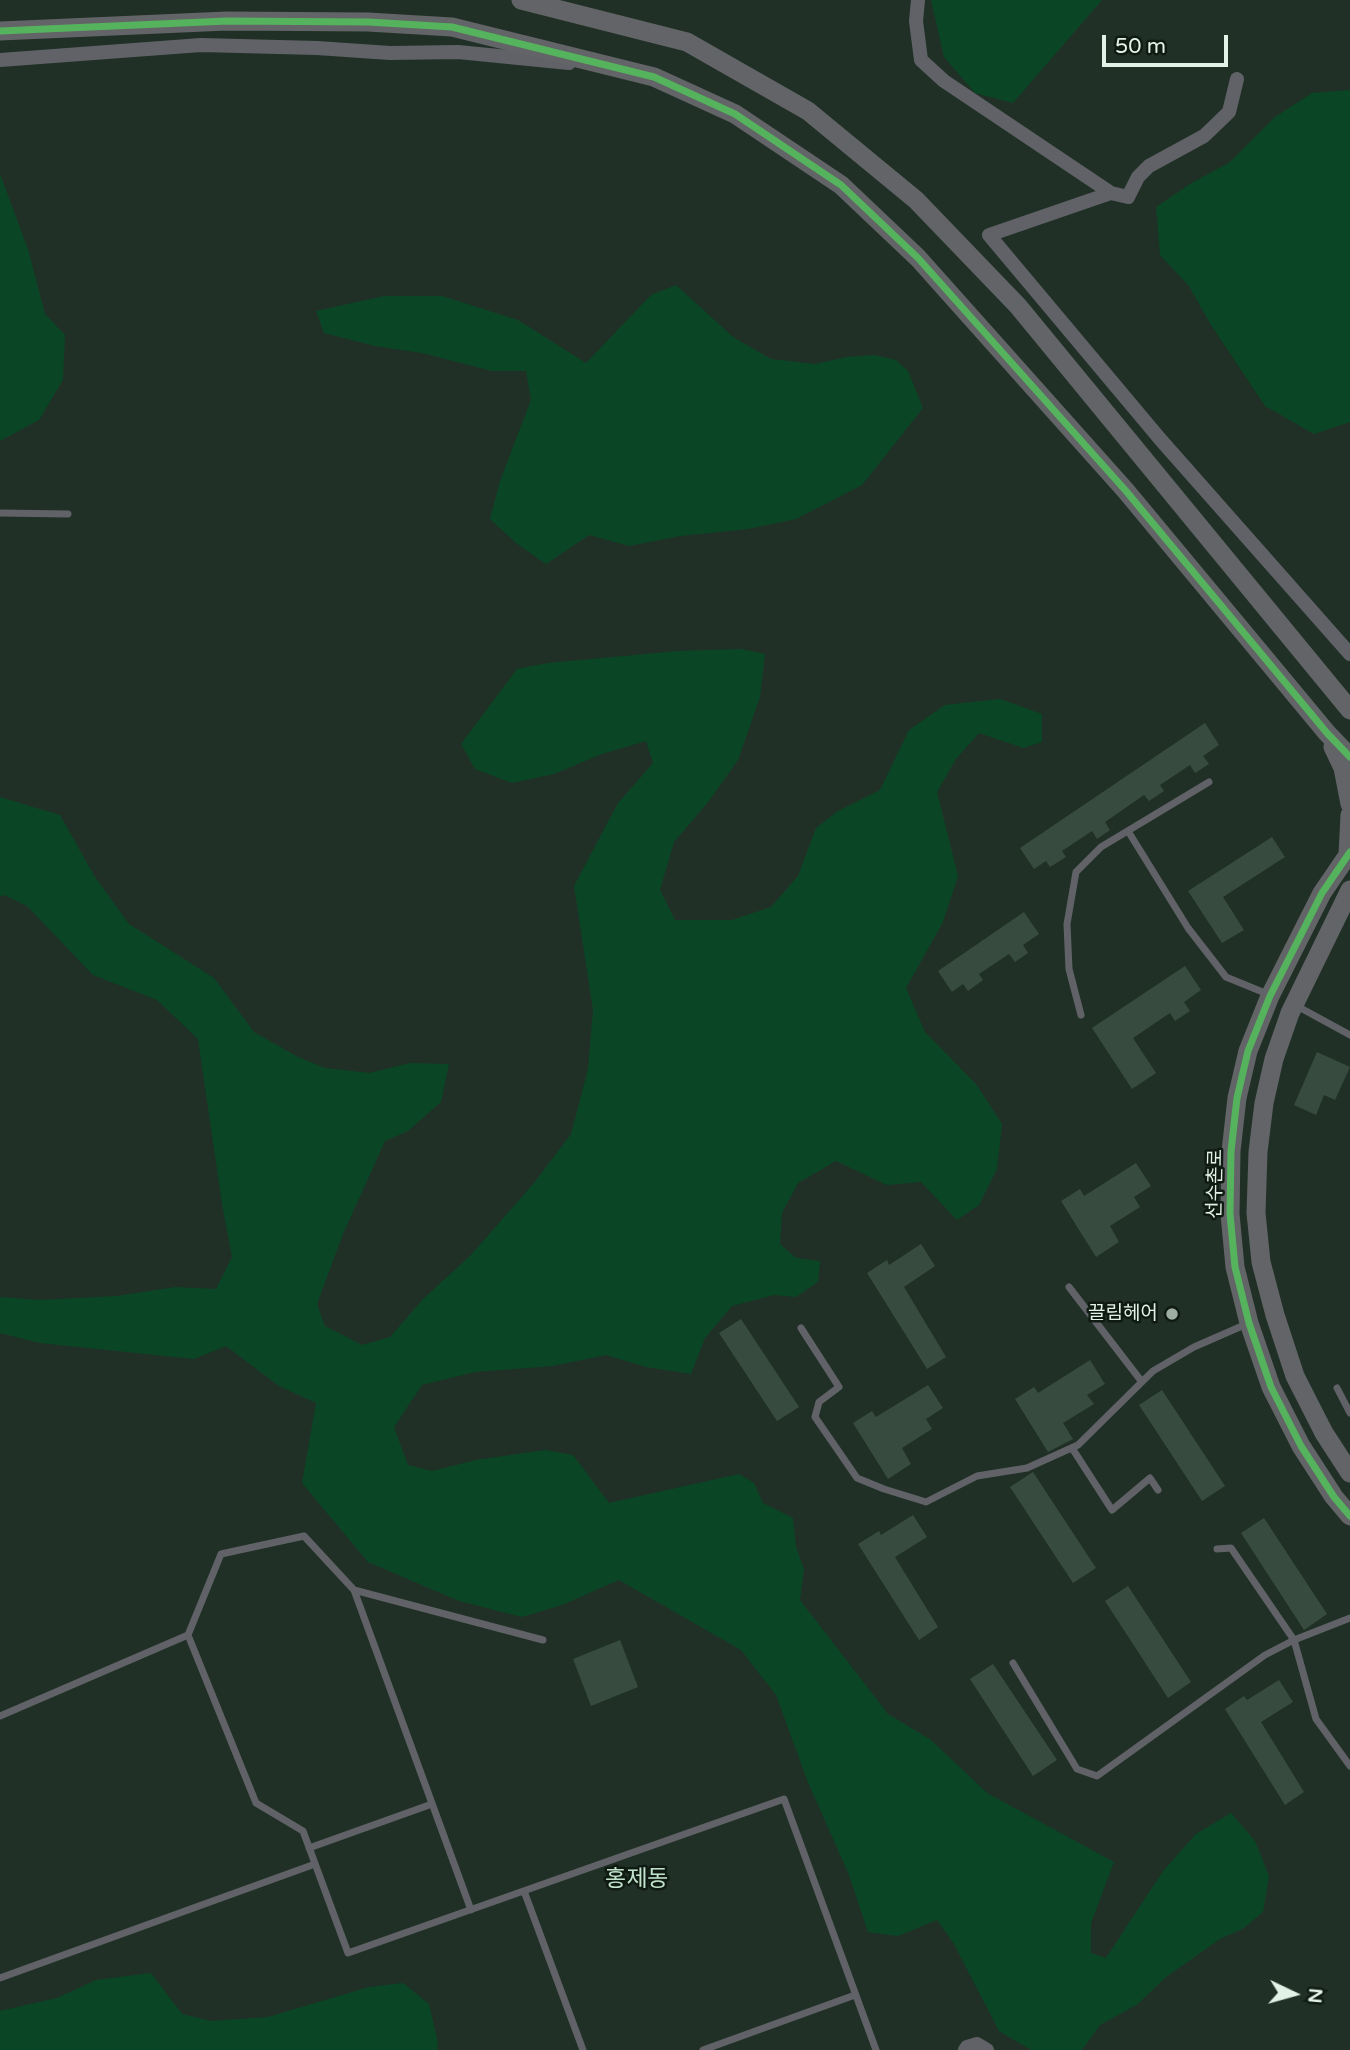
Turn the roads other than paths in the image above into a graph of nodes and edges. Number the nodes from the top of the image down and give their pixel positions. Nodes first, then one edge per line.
1 (521, 0) edge
2 (919, 0) edge
3 (0, 31) edge
4 (0, 60) edge
5 (620, 68) junction
6 (1237, 79) dead end
7 (1111, 193) junction
8 (0, 513) edge
9 (68, 514) dead end
10 (1350, 654) edge
11 (1349, 706) edge
12 (1327, 733) junction
13 (1350, 757) edge
14 (1209, 782) dead end
15 (1350, 804) edge
16 (1350, 815) edge
17 (1128, 831) junction
18 (1349, 853) edge
19 (1350, 890) edge
20 (1270, 996) junction
21 (1294, 1005) junction
22 (1081, 1015) dead end
23 (1350, 1035) edge
24 (1069, 1287) dead end
25 (1275, 1315) junction
26 (1249, 1323) junction
27 (801, 1328) dead end
28 (1142, 1382) junction
29 (1337, 1388) dead end
30 (1350, 1413) edge
31 (1072, 1448) junction
32 (1350, 1473) edge
33 (1158, 1490) dead end
34 (1350, 1516) edge
35 (1217, 1549) dead end
36 (354, 1590) junction
37 (1350, 1618) edge
38 (188, 1635) junction
39 (543, 1640) dead end
40 (1294, 1640) junction
41 (1013, 1663) dead end
42 (0, 1716) edge
43 (1350, 1766) edge
44 (432, 1804) junction
45 (309, 1848) junction
46 (315, 1864) junction
47 (524, 1891) junction
48 (471, 1910) junction
49 (0, 1978) edge
50 (855, 1995) junction
51 (583, 2050) edge
52 (703, 2050) edge
53 (876, 2050) edge
54 (965, 2050) edge
55 (987, 2050) edge

1 - 11 street
2 - 7 street
3 - 5 street
4 - 5 street
5 - 12 street
6 - 7 street
7 - 10 street
8 - 9 lane
12 - 13 street
12 - 15 street
14 - 17 lane
16 - 18 street
17 - 20 lane
17 - 22 lane
18 - 20 street, 선수촌로
19 - 21 street
20 - 21 street
20 - 26 street, 선수촌로
21 - 23 lane
21 - 25 street
24 - 28 lane
25 - 26 street
25 - 32 street
26 - 28 lane
26 - 34 street, 선수촌로
27 - 31 lane
28 - 31 lane
29 - 30 lane
31 - 33 lane
35 - 40 lane
36 - 38 lane
36 - 39 lane
36 - 44 lane
37 - 40 lane
38 - 42 lane
38 - 45 lane
40 - 41 lane
40 - 43 lane
44 - 45 lane
44 - 48 lane
45 - 46 lane
46 - 48 lane
46 - 49 lane
47 - 48 lane
47 - 50 lane
47 - 51 lane
50 - 52 lane
50 - 53 lane
54 - 55 street

